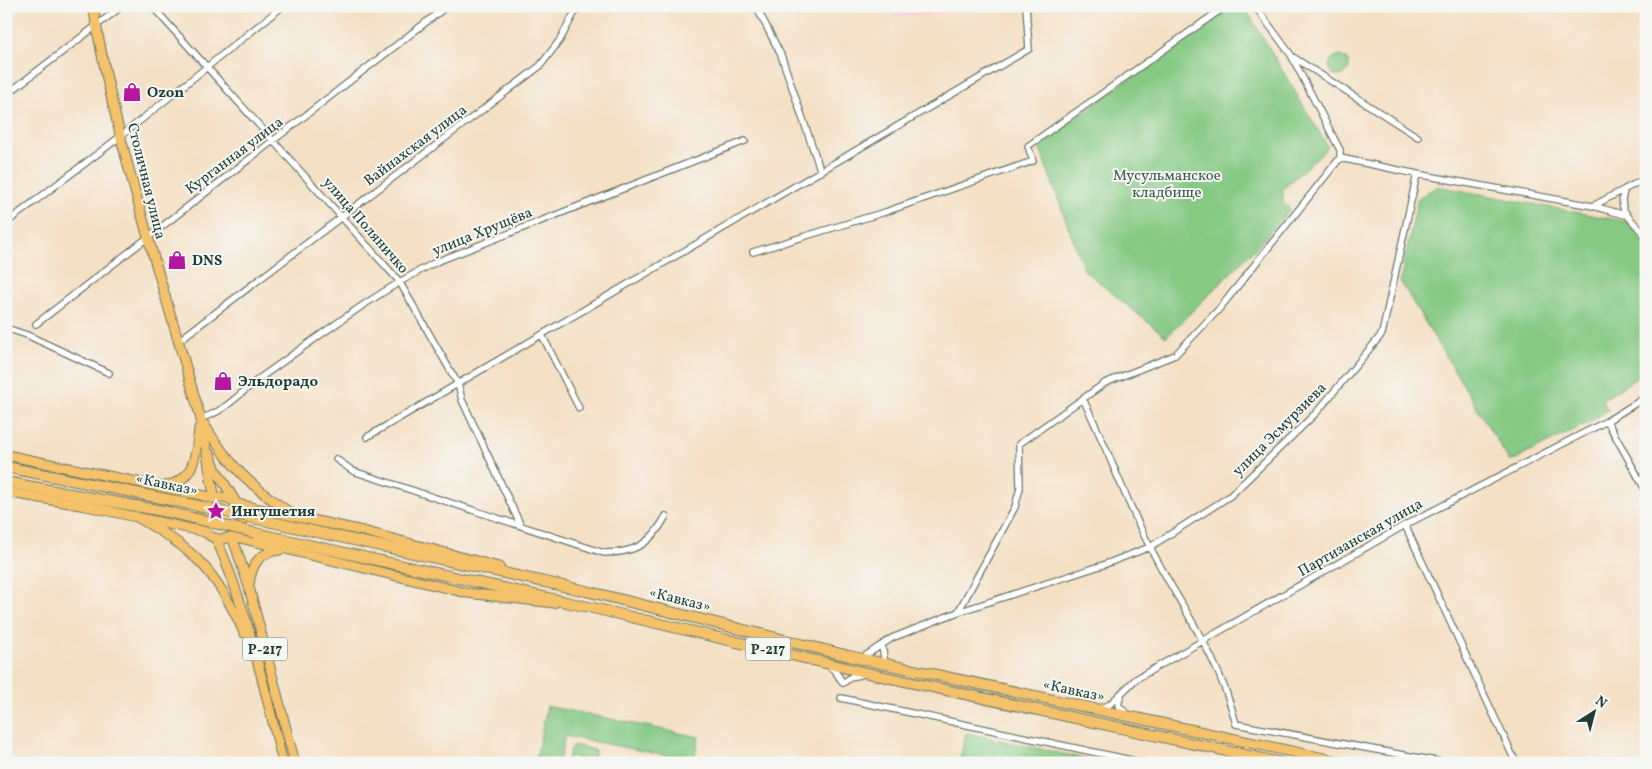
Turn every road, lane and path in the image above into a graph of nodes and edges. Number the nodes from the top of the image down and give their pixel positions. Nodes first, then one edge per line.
1 (93, 6) edge
2 (122, 6) edge
3 (152, 6) edge
4 (284, 6) edge
5 (447, 6) edge
6 (578, 6) edge
7 (756, 6) edge
8 (1026, 6) edge
9 (1226, 6) edge
10 (1255, 6) edge
11 (97, 28) junction
12 (1291, 55) junction
13 (207, 67) junction
14 (6, 95) edge
15 (121, 136) junction
16 (1418, 137) dead end
17 (275, 140) junction
18 (745, 141) dead end
19 (1340, 158) junction
20 (820, 172) junction
21 (1417, 174) junction
22 (1646, 178) edge
23 (1625, 189) junction
24 (1593, 206) junction
25 (1625, 215) junction
26 (341, 216) junction
27 (6, 223) edge
28 (1646, 236) edge
29 (147, 238) junction
30 (754, 252) dead end
31 (400, 281) junction
32 (36, 324) dead end
33 (6, 328) edge
34 (542, 336) junction
35 (177, 342) junction
36 (109, 374) dead end
37 (458, 384) junction
38 (1646, 397) edge
39 (1083, 399) junction
40 (580, 408) dead end
41 (200, 418) junction
42 (1607, 421) junction
43 (203, 432) junction
44 (367, 437) dead end
45 (6, 455) edge
46 (336, 459) dead end
47 (6, 468) edge
48 (6, 482) edge
49 (161, 487) junction
50 (1646, 490) edge
51 (6, 492) edge
52 (215, 498) junction
53 (237, 504) junction
54 (135, 516) junction
55 (666, 516) dead end
56 (296, 517) junction
57 (520, 524) junction
58 (1405, 525) junction
59 (205, 532) junction
60 (232, 536) junction
61 (216, 538) junction
62 (1150, 547) junction
63 (286, 550) junction
64 (249, 587) junction
65 (586, 591) junction
66 (592, 608) junction
67 (958, 612) junction
68 (1206, 641) junction
69 (882, 646) junction
70 (860, 659) junction
71 (819, 661) junction
72 (885, 664) junction
73 (260, 671) junction
74 (872, 674) junction
75 (1123, 691) junction
76 (841, 698) dead end
77 (1094, 710) junction
78 (1132, 717) junction
79 (284, 763) edge
80 (295, 763) edge
81 (1145, 763) edge
82 (1282, 763) edge
83 (1345, 763) edge
84 (1447, 763) edge
85 (1516, 763) edge

1 - 11 main road, Столичная улица
2 - 11 street
3 - 13 street, улица Поляничко
4 - 13 street
5 - 17 street, Курганная улица
6 - 26 street, Вайнахская улица
7 - 20 street
8 - 20 street
9 - 30 street
10 - 12 street
11 - 14 street
11 - 15 main road, Столичная улица
12 - 16 street
12 - 19 street
13 - 15 street
13 - 17 street, улица Поляничко
15 - 27 street
15 - 29 main road, Столичная улица
17 - 26 street, улица Поляничко
17 - 29 street, Курганная улица
18 - 31 street, улица Хрущёва
19 - 21 street
19 - 39 street
20 - 34 street
21 - 24 street
21 - 62 street, улица Эсмурзиева
22 - 23 street
23 - 24 street
23 - 25 street
24 - 25 street
25 - 28 street
26 - 31 street, улица Поляничко
26 - 35 street, Вайнахская улица
29 - 32 street, Курганная улица
29 - 35 main road, Столичная улица
31 - 37 street, улица Поляничко
31 - 41 street, улица Хрущёва
33 - 36 street
34 - 37 street
34 - 40 street
35 - 41 main road, Столичная улица
37 - 44 street
37 - 57 street, улица Поляничко
38 - 42 street, Партизанская улица
39 - 62 street
39 - 67 street
41 - 43 main road
41 - 49 main road
41 - 56 main road, Р-217
42 - 50 street
42 - 58 street, Партизанская улица
43 - 52 main road
43 - 53 main road
45 - 49 main road
46 - 57 street
47 - 65 highway, «Кавказ» / Р-217, bridge
48 - 66 highway, «Кавказ» / Р-217, bridge
49 - 52 main road
51 - 54 main road, Р-217
52 - 53 main road
52 - 59 main road
53 - 56 main road, Р-217
53 - 60 main road
54 - 59 main road, Р-217
54 - 73 main road, Р-217
55 - 57 street
56 - 65 main road, Р-217
58 - 68 street, Партизанская улица
58 - 85 street
59 - 61 main road
60 - 61 main road
60 - 63 main road, Р-217
60 - 64 main road, Р-217
61 - 73 main road, Р-217
62 - 67 street, улица Эсмурзиева
62 - 68 street
63 - 64 main road, Р-217
63 - 66 main road, Р-217
64 - 80 main road, Р-217
65 - 70 highway, «Кавказ» / Р-217
66 - 71 highway, «Кавказ» / Р-217
67 - 69 street, улица Эсмурзиева
68 - 75 street, Партизанская улица
68 - 84 street
69 - 70 street, улица Эсмурзиева
69 - 72 street
70 - 72 highway, «Кавказ» / Р-217
71 - 74 highway, «Кавказ» / Р-217
71 - 74 street
72 - 77 highway, «Кавказ» / Р-217
73 - 79 main road, Р-217
74 - 82 highway, «Кавказ» / Р-217
75 - 77 street, Партизанская улица
75 - 78 street
76 - 81 street
77 - 78 highway, «Кавказ» / Р-217
78 - 83 highway, «Кавказ» / Р-217

